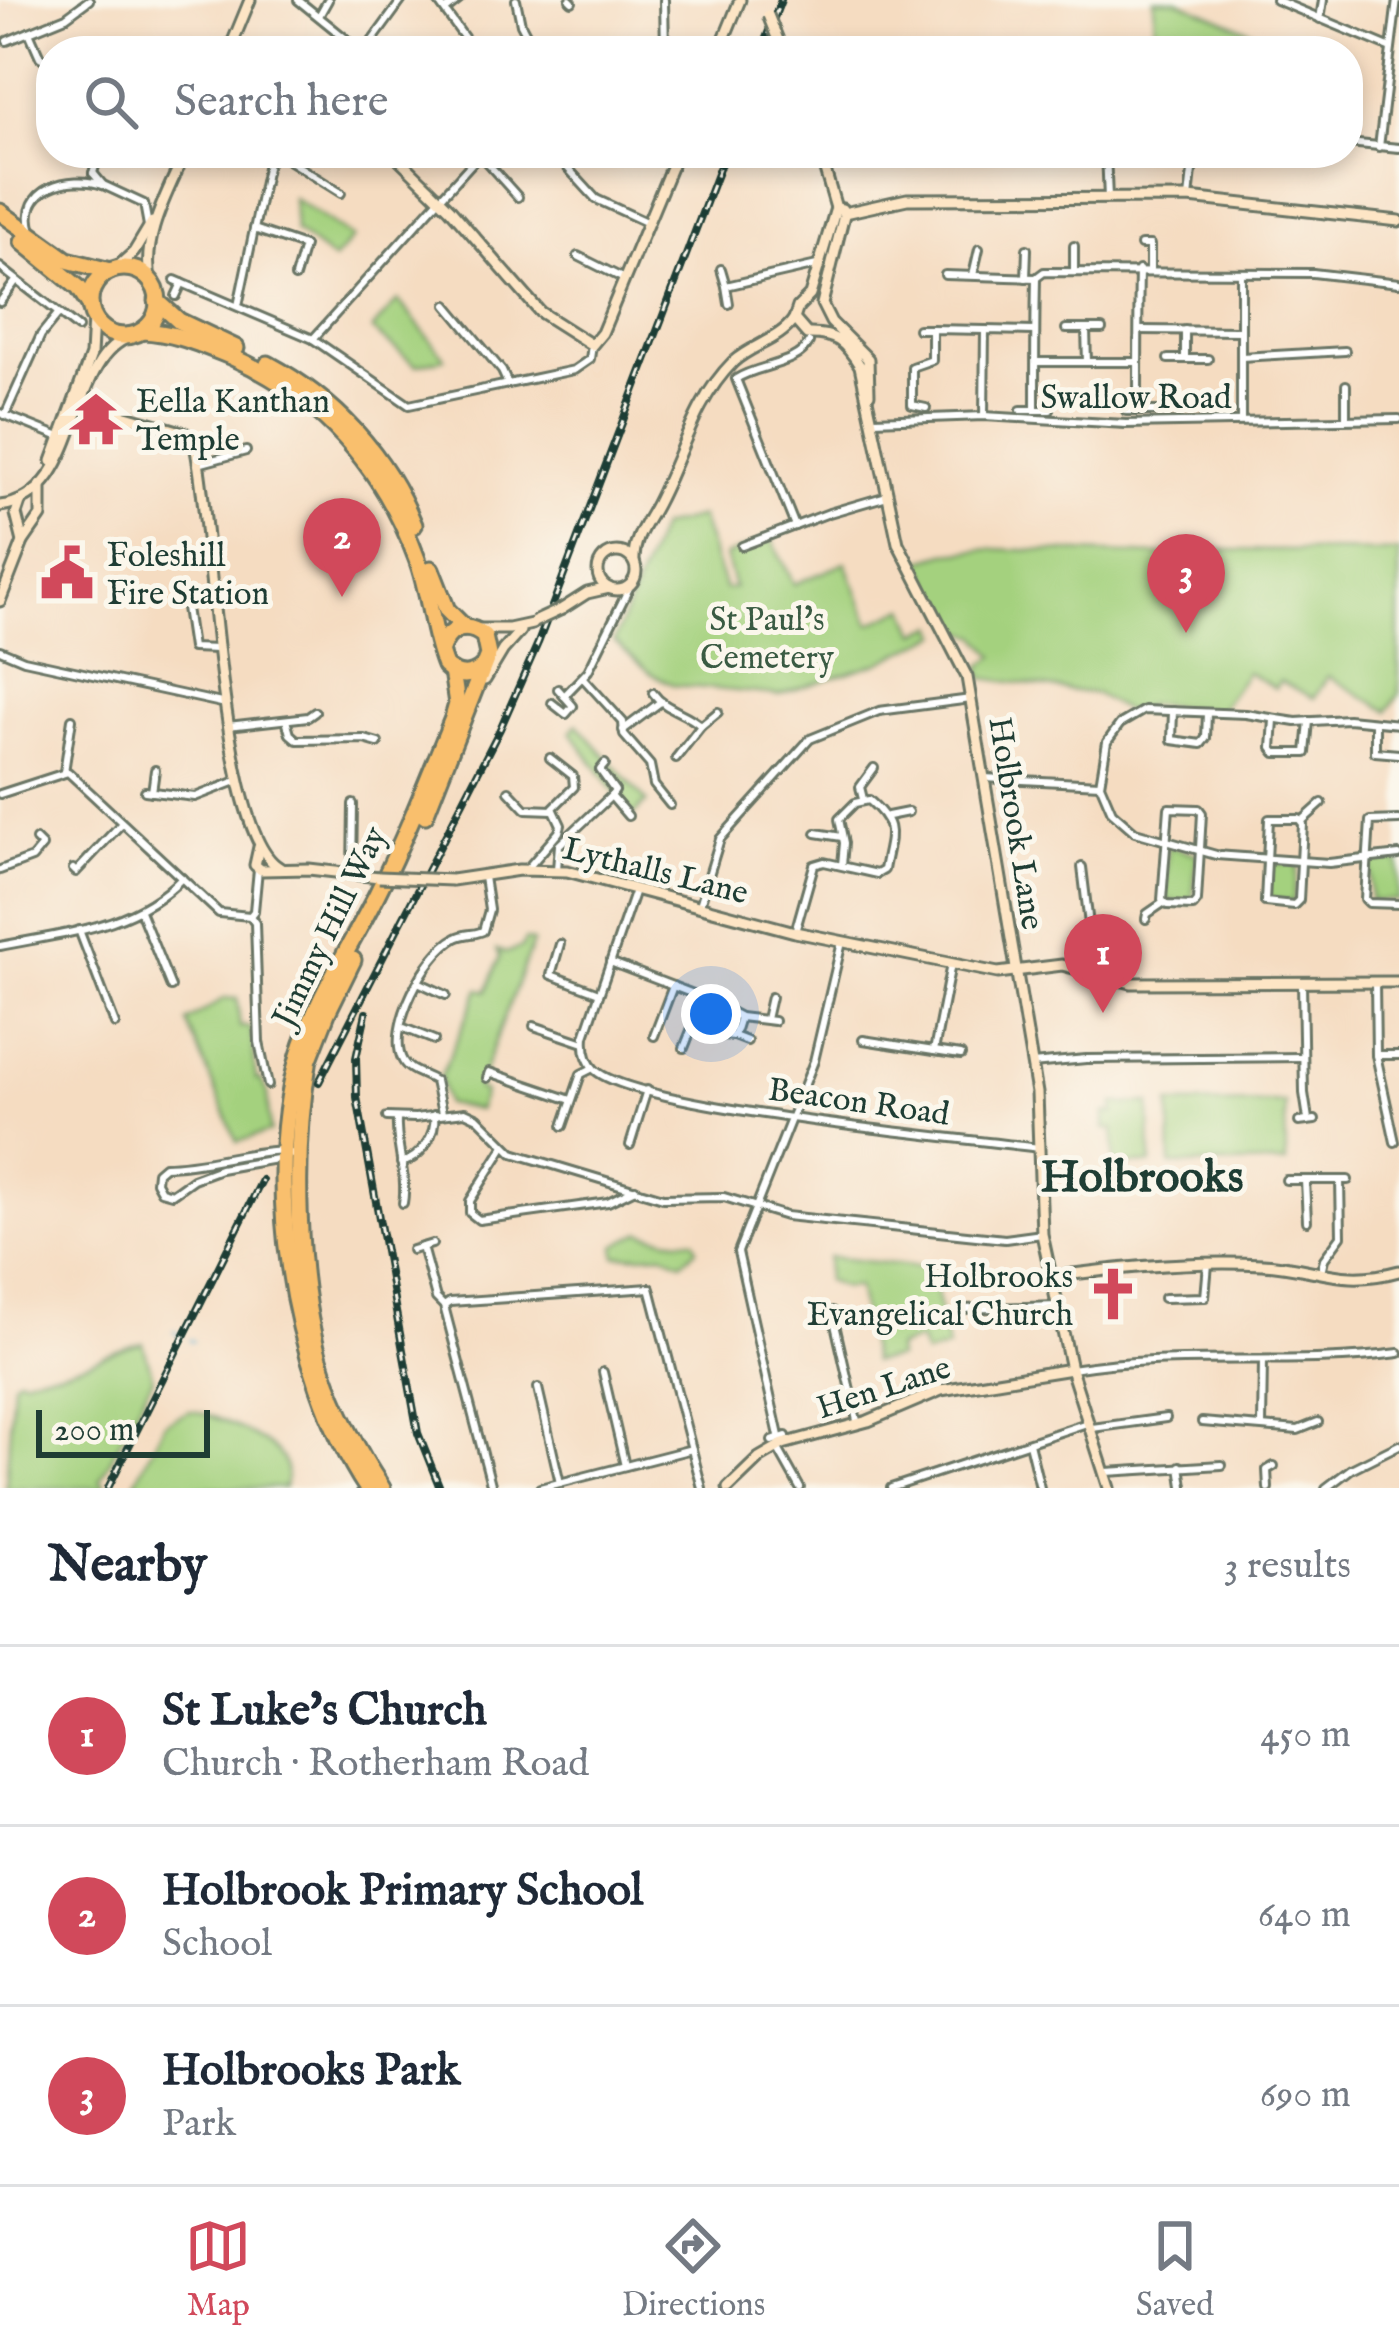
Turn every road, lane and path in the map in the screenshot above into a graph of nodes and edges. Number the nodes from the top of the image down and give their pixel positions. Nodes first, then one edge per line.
1 (89, 0) edge
2 (250, 0) edge
3 (298, 0) edge
4 (328, 0) edge
5 (402, 0) edge
6 (436, 0) edge
7 (460, 0) edge
8 (516, 0) edge
9 (664, 0) edge
10 (740, 0) edge
11 (764, 0) edge
12 (1276, 0) edge
13 (1323, 0) edge
14 (1397, 0) edge
15 (446, 10) junction
16 (320, 16) junction
17 (1320, 19) junction
18 (533, 26) dead end
19 (29, 32) junction
20 (525, 32) junction
21 (235, 36) edge
22 (345, 36) edge
23 (374, 36) edge
24 (464, 36) edge
25 (527, 36) edge
26 (665, 36) edge
27 (725, 36) edge
28 (776, 36) edge
29 (1362, 36) edge
30 (1363, 37) edge
31 (7, 41) dead end
32 (36, 48) edge
33 (1391, 48) junction
34 (1363, 145) edge
35 (1379, 147) junction
36 (1399, 148) edge
37 (94, 168) edge
38 (178, 168) edge
39 (269, 168) edge
40 (298, 168) edge
41 (408, 168) edge
42 (468, 168) edge
43 (492, 168) edge
44 (568, 168) edge
45 (671, 168) edge
46 (824, 168) edge
47 (1107, 168) edge
48 (1192, 168) edge
49 (93, 173) junction
50 (81, 181) junction
51 (103, 185) junction
52 (341, 193) dead end
53 (518, 197) dead end
54 (1108, 198) junction
55 (1189, 198) junction
56 (165, 199) junction
57 (440, 199) junction
58 (0, 212) edge
59 (838, 214) junction
60 (1399, 221) edge
61 (648, 223) junction
62 (0, 224) edge
63 (147, 230) junction
64 (254, 230) junction
65 (42, 243) junction
66 (1141, 245) dead end
67 (1074, 246) dead end
68 (979, 249) dead end
69 (1027, 250) dead end
70 (578, 256) dead end
71 (821, 265) junction
72 (0, 267) edge
73 (721, 269) dead end
74 (1150, 269) junction
75 (112, 270) junction
76 (1139, 270) junction
77 (294, 271) dead end
78 (1074, 272) junction
79 (1241, 273) junction
80 (945, 275) dead end
81 (974, 275) junction
82 (1031, 278) junction
83 (625, 279) junction
84 (16, 281) junction
85 (151, 283) junction
86 (1399, 283) edge
87 (725, 286) junction
88 (176, 296) dead end
89 (157, 301) junction
90 (806, 301) junction
91 (0, 302) edge
92 (729, 304) dead end
93 (822, 304) junction
94 (447, 305) dead end
95 (238, 306) junction
96 (92, 311) junction
97 (58, 314) junction
98 (794, 320) junction
99 (830, 320) junction
100 (78, 328) dead end
101 (918, 329) dead end
102 (932, 329) junction
103 (1066, 329) dead end
104 (1086, 329) junction
105 (1102, 329) dead end
106 (985, 330) junction
107 (1140, 330) junction
108 (1186, 330) junction
109 (1034, 331) junction
110 (1241, 331) junction
111 (136, 334) junction
112 (811, 335) junction
113 (313, 339) junction
114 (766, 341) junction
115 (592, 350) junction
116 (1345, 351) dead end
117 (1241, 357) junction
118 (1168, 359) dead end
119 (1185, 359) junction
120 (1208, 359) dead end
121 (1038, 362) junction
122 (1087, 362) junction
123 (1135, 362) junction
124 (508, 384) junction
125 (1347, 385) dead end
126 (868, 394) junction
127 (82, 403) junction
128 (926, 408) dead end
129 (1021, 410) dead end
130 (1035, 410) junction
131 (1050, 410) dead end
132 (1126, 410) dead end
133 (1138, 410) junction
134 (1168, 411) dead end
135 (2, 414) edge
136 (984, 416) junction
137 (1346, 419) junction
138 (1399, 419) edge
139 (874, 420) junction
140 (1241, 420) junction
141 (60, 437) junction
142 (246, 451) dead end
143 (198, 464) junction
144 (45, 480) junction
145 (887, 496) junction
146 (22, 501) junction
147 (39, 503) junction
148 (0, 508) edge
149 (17, 518) junction
150 (35, 524) junction
151 (795, 526) junction
152 (638, 534) junction
153 (23, 542) junction
154 (742, 546) dead end
155 (617, 553) junction
156 (634, 562) junction
157 (599, 571) junction
158 (631, 584) junction
159 (610, 588) junction
160 (587, 593) junction
161 (184, 594) dead end
162 (0, 601) edge
163 (619, 606) junction
164 (533, 623) junction
165 (467, 628) junction
166 (520, 631) junction
167 (220, 649) junction
168 (0, 650) edge
169 (441, 650) junction
170 (485, 662) junction
171 (452, 671) junction
172 (583, 678) junction
173 (653, 693) dead end
174 (971, 699) junction
175 (660, 702) junction
176 (552, 703) dead end
177 (226, 704) junction
178 (1172, 711) junction
179 (315, 712) dead end
180 (718, 712) dead end
181 (1207, 713) junction
182 (72, 719) dead end
183 (1274, 719) junction
184 (286, 720) junction
185 (1309, 721) junction
186 (1375, 722) junction
187 (1399, 724) edge
188 (228, 726) junction
189 (700, 726) junction
190 (366, 729) dead end
191 (623, 730) junction
192 (364, 739) junction
193 (378, 742) dead end
194 (452, 752) junction
195 (1399, 754) edge
196 (550, 758) dead end
197 (676, 758) dead end
198 (605, 764) dead end
199 (874, 768) dead end
200 (154, 770) dead end
201 (64, 772) junction
202 (982, 778) junction
203 (239, 780) junction
204 (1100, 784) junction
205 (509, 791) dead end
206 (0, 794) edge
207 (610, 796) junction
208 (862, 799) junction
209 (1322, 803) dead end
210 (352, 804) dead end
211 (670, 806) dead end
212 (553, 810) junction
213 (908, 812) dead end
214 (628, 816) dead end
215 (887, 817) junction
216 (1399, 820) edge
217 (1302, 821) junction
218 (122, 823) junction
219 (816, 833) dead end
220 (842, 837) junction
221 (1165, 840) junction
222 (42, 846) dead end
223 (1200, 850) junction
224 (1399, 855) edge
225 (1266, 857) junction
226 (1368, 857) junction
227 (1301, 860) junction
228 (842, 865) junction
229 (262, 866) junction
230 (1082, 867) dead end
231 (527, 869) junction
232 (557, 869) junction
233 (0, 870) edge
234 (76, 871) dead end
235 (881, 873) junction
236 (352, 874) junction
237 (484, 877) junction
238 (182, 878) junction
239 (893, 878) dead end
240 (635, 890) junction
241 (1163, 903) junction
242 (1399, 904) edge
243 (699, 908) junction
244 (140, 911) junction
245 (250, 916) junction
246 (1146, 919) dead end
247 (79, 930) junction
248 (795, 932) junction
249 (842, 943) junction
250 (560, 944) dead end
251 (0, 946) edge
252 (610, 962) junction
253 (951, 964) junction
254 (1079, 968) junction
255 (1015, 973) junction
256 (418, 982) junction
257 (1302, 982) junction
258 (1376, 982) junction
259 (1399, 982) edge
260 (673, 986) junction
261 (171, 987) dead end
262 (599, 993) junction
263 (446, 994) dead end
264 (771, 997) dead end
265 (704, 998) junction
266 (740, 1017) junction
267 (116, 1024) dead end
268 (534, 1026) dead end
269 (402, 1028) junction
270 (894, 1034) dead end
271 (654, 1036) dead end
272 (721, 1036) dead end
273 (734, 1036) junction
274 (434, 1040) dead end
275 (862, 1040) dead end
276 (747, 1041) dead end
277 (584, 1043) junction
278 (892, 1045) junction
279 (684, 1048) dead end
280 (934, 1051) junction
281 (962, 1055) dead end
282 (1376, 1055) junction
283 (1399, 1055) edge
284 (1303, 1057) junction
285 (1032, 1064) junction
286 (593, 1068) junction
287 (275, 1070) dead end
288 (489, 1072) dead end
289 (265, 1073) junction
290 (268, 1085) dead end
291 (647, 1090) junction
292 (571, 1100) junction
293 (438, 1114) junction
294 (793, 1115) junction
295 (387, 1117) dead end
296 (397, 1118) junction
297 (288, 1119) junction
298 (1307, 1120) dead end
299 (563, 1126) dead end
300 (1395, 1142) dead end
301 (630, 1145) dead end
302 (505, 1147) junction
303 (1039, 1148) junction
304 (252, 1151) junction
305 (293, 1155) junction
306 (264, 1161) junction
307 (401, 1163) junction
308 (176, 1167) junction
309 (1286, 1180) dead end
310 (1305, 1180) junction
311 (183, 1185) junction
312 (635, 1190) junction
313 (403, 1205) dead end
314 (755, 1207) junction
315 (286, 1211) junction
316 (1307, 1221) dead end
317 (1042, 1234) junction
318 (432, 1244) dead end
319 (422, 1247) junction
320 (412, 1250) dead end
321 (1208, 1264) junction
322 (1399, 1271) edge
323 (1320, 1276) junction
324 (1051, 1277) junction
325 (1164, 1298) dead end
326 (444, 1306) junction
327 (1057, 1306) junction
328 (962, 1309) dead end
329 (832, 1311) dead end
330 (1399, 1353) edge
331 (1263, 1361) junction
332 (1070, 1369) junction
333 (602, 1372) dead end
334 (538, 1388) dead end
335 (1122, 1411) dead end
336 (1166, 1418) dead end
337 (1124, 1421) junction
338 (1202, 1422) dead end
339 (1318, 1422) dead end
340 (859, 1425) junction
341 (1091, 1425) junction
342 (1262, 1426) junction
343 (778, 1440) junction
344 (1029, 1443) junction
345 (1399, 1445) edge
346 (692, 1449) junction
347 (1180, 1465) junction
348 (1222, 1465) dead end
349 (625, 1466) junction
350 (1274, 1466) dead end
351 (1105, 1472) junction
352 (560, 1483) junction
353 (1183, 1486) edge
354 (367, 1488) edge
355 (382, 1488) edge
356 (492, 1488) edge
357 (540, 1488) edge
358 (702, 1488) edge
359 (728, 1488) edge
360 (800, 1488) edge
361 (891, 1488) edge
362 (1040, 1488) edge
363 (1109, 1488) edge
364 (1268, 1488) edge
365 (1326, 1488) edge

1 - 19 street
2 - 21 street
3 - 16 street
4 - 16 street
5 - 23 street
6 - 15 street
7 - 15 street
8 - 20 street
9 - 26 street
10 - 27 street
11 - 28 street, bridge
12 - 17 street
13 - 17 street
14 - 33 street
15 - 24 street
16 - 22 street
17 - 29 street
18 - 20 street
19 - 31 street
19 - 32 street
20 - 25 street
30 - 33 street
33 - 35 street
34 - 35 street
35 - 36 street
37 - 49 street
38 - 56 street
39 - 64 street
40 - 52 street
41 - 57 street
42 - 57 street
43 - 53 street
44 - 61 street
45 - 61 street
46 - 59 street
47 - 54 street
48 - 55 street
49 - 50 street
49 - 51 street
50 - 51 street
50 - 65 street
51 - 63 street
54 - 55 street
54 - 59 street
55 - 60 street
56 - 63 street
56 - 85 street
57 - 113 street
57 - 115 street
58 - 65 highway
59 - 71 street
59 - 93 street
61 - 83 street
62 - 96 highway
63 - 75 street
64 - 77 street
64 - 95 street
65 - 75 highway
66 - 74 street
67 - 78 street
68 - 81 street
69 - 82 street
70 - 83 street
71 - 87 street
71 - 90 street
72 - 84 street
73 - 87 street
74 - 76 street
74 - 79 street
75 - 85 highway
75 - 96 highway
76 - 78 street
76 - 107 street
78 - 82 street
79 - 86 street
79 - 110 street
80 - 81 street
81 - 82 street
82 - 109 street
83 - 115 street
84 - 91 street
84 - 97 street
85 - 89 highway
87 - 92 street
88 - 95 street
89 - 111 highway
89 - 165 highway
90 - 93 street
90 - 98 street
93 - 99 street
94 - 124 street
95 - 113 street
96 - 111 highway
96 - 141 street
97 - 100 street
97 - 135 street
98 - 112 street
98 - 114 street
99 - 112 street
99 - 126 street, Holbrook Lane
101 - 102 street
102 - 106 street
102 - 128 street
103 - 104 street
104 - 105 street
104 - 122 street
106 - 109 street
106 - 136 street
107 - 108 street
107 - 123 street
108 - 110 street
108 - 119 street
109 - 121 street
110 - 117 street
111 - 127 street
111 - 169 highway
112 - 114 street
112 - 126 street, Holbrook Lane
112 - 151 street
113 - 124 street
114 - 152 street
115 - 124 street
116 - 117 street
117 - 140 street
118 - 119 street
119 - 120 street
121 - 122 street
121 - 130 street
122 - 123 street
123 - 133 street
125 - 137 street
126 - 139 street, Holbrook Lane
127 - 143 street
127 - 144 street
129 - 130 street
130 - 131 street
132 - 133 street
133 - 134 street
135 - 141 street
136 - 139 street, Swallow Road
136 - 140 street, Swallow Road
137 - 138 street, Swallow Road
137 - 140 street, Swallow Road
139 - 145 street, Holbrook Lane
141 - 144 street
142 - 143 street
143 - 167 street
144 - 146 street
144 - 147 street
145 - 151 street
145 - 174 street, Holbrook Lane
146 - 147 street
146 - 148 street
146 - 149 street
147 - 150 street
148 - 149 street
149 - 150 street
149 - 153 street
150 - 153 street
151 - 154 street
152 - 155 street
152 - 156 street
153 - 162 street
155 - 156 street
155 - 157 street
156 - 158 street
157 - 159 street
157 - 160 street
158 - 159 street
158 - 163 street
159 - 160 street
159 - 163 street
160 - 164 street, bridge
161 - 167 street
163 - 172 street
164 - 165 street
164 - 166 street
165 - 169 highway
165 - 170 highway
166 - 170 street
166 - 194 street
167 - 177 street
168 - 177 street
169 - 171 highway
170 - 171 highway
170 - 194 highway, Jimmy Hill Way
171 - 297 highway, Jimmy Hill Way
172 - 176 street
172 - 191 street
173 - 175 street
174 - 202 street, Holbrook Lane
174 - 243 street
175 - 189 street
175 - 191 street
177 - 188 street
178 - 181 street
178 - 181 street
178 - 204 street
179 - 184 street
180 - 189 street
181 - 183 street
182 - 201 street
183 - 185 street
183 - 185 street
184 - 188 street
184 - 192 street
185 - 186 street
186 - 187 street
186 - 195 street
188 - 203 street
189 - 197 street
190 - 192 street
191 - 211 street
192 - 193 street
194 - 305 highway, Jimmy Hill Way
196 - 212 street
198 - 207 street
199 - 208 street
200 - 203 street
201 - 206 street
201 - 218 street
202 - 204 street
202 - 255 street, Holbrook Lane
203 - 229 street
204 - 221 street
205 - 212 street
207 - 214 street
207 - 232 street
208 - 215 street
208 - 220 street
209 - 217 street
210 - 236 street
212 - 231 street
213 - 215 street
215 - 235 street
216 - 226 street
217 - 225 street
217 - 227 street
218 - 234 street
218 - 238 street
219 - 220 street
220 - 228 street
221 - 223 street
221 - 223 street
221 - 241 street
222 - 233 street
223 - 225 street
223 - 241 street
224 - 226 street
225 - 227 street
225 - 227 street
226 - 227 street
226 - 242 street
228 - 235 street
228 - 248 street
229 - 236 street, Lythalls Lane
229 - 245 street
230 - 254 street
231 - 232 street, Lythalls Lane
231 - 237 street, Lythalls Lane
232 - 240 street, Lythalls Lane
235 - 239 street
236 - 237 street, Lythalls Lane, bridge
237 - 256 street
238 - 244 street
238 - 245 street
240 - 243 street, Lythalls Lane
240 - 252 street
241 - 246 street
243 - 248 street, Lythalls Lane
244 - 247 street
244 - 261 street
245 - 289 street
247 - 251 street
247 - 267 street
248 - 249 street, Lythalls Lane
249 - 253 street, Lythalls Lane
249 - 294 street
250 - 262 street
252 - 260 street
252 - 262 street
253 - 255 street, Lythalls Lane
253 - 280 street
254 - 255 street, Lythalls Lane
254 - 257 street, Lythalls Lane
255 - 285 street, Holbrook Lane
256 - 263 street
256 - 269 street
257 - 258 street, Lythalls Lane
257 - 284 street
258 - 259 street, Lythalls Lane
258 - 282 street
260 - 265 street
260 - 271 street
262 - 277 street
264 - 266 street
265 - 266 street
265 - 279 street
266 - 273 street
268 - 277 street
269 - 274 street
269 - 293 street
270 - 278 street
272 - 273 street
273 - 276 street
275 - 278 street
277 - 286 street
278 - 280 street
280 - 281 street
282 - 283 street
282 - 300 street
284 - 285 street
284 - 298 street
285 - 303 street, Holbrook Lane
286 - 291 street, Beacon Road
286 - 292 street
287 - 289 street
288 - 292 street
289 - 290 street
291 - 294 street, Beacon Road
291 - 301 street
292 - 299 street
293 - 296 street
293 - 302 street
293 - 307 street
294 - 303 street, Beacon Road
294 - 314 street
295 - 296 street
296 - 307 street
297 - 304 street
297 - 305 highway, Jimmy Hill Way
302 - 312 street
302 - 312 street
303 - 317 street, Holbrook Lane
304 - 305 street
304 - 308 street
305 - 306 street
305 - 315 highway, Jimmy Hill Way
305 - 355 highway, Jimmy Hill Way
306 - 311 street
306 - 315 street
307 - 313 street
308 - 311 street
308 - 311 street
309 - 310 street
310 - 316 street
310 - 323 street
312 - 314 street
314 - 317 street
314 - 343 street
315 - 354 highway, Jimmy Hill Way
317 - 324 street, Holbrook Lane
318 - 319 street
319 - 320 street
319 - 326 street
321 - 323 street
321 - 324 street
321 - 325 street
322 - 323 street
324 - 327 street, Holbrook Lane
326 - 346 street
326 - 356 street
327 - 328 street
327 - 332 street, Holbrook Lane
329 - 340 street
330 - 331 street
331 - 332 street
331 - 342 street
332 - 340 street, Hen Lane
332 - 341 street, Holbrook Lane
333 - 349 street
334 - 352 street
335 - 337 street
336 - 337 street
337 - 341 street
338 - 342 street
339 - 342 street
340 - 343 street, Hen Lane
341 - 344 street
341 - 351 street, Holbrook Lane
343 - 359 street, Hen Lane
343 - 360 street
344 - 361 street
344 - 362 street
345 - 365 street
346 - 349 street
346 - 358 street
347 - 348 street
347 - 351 street
347 - 353 street
349 - 352 street
350 - 364 street
351 - 363 street, Holbrook Lane
352 - 357 street

